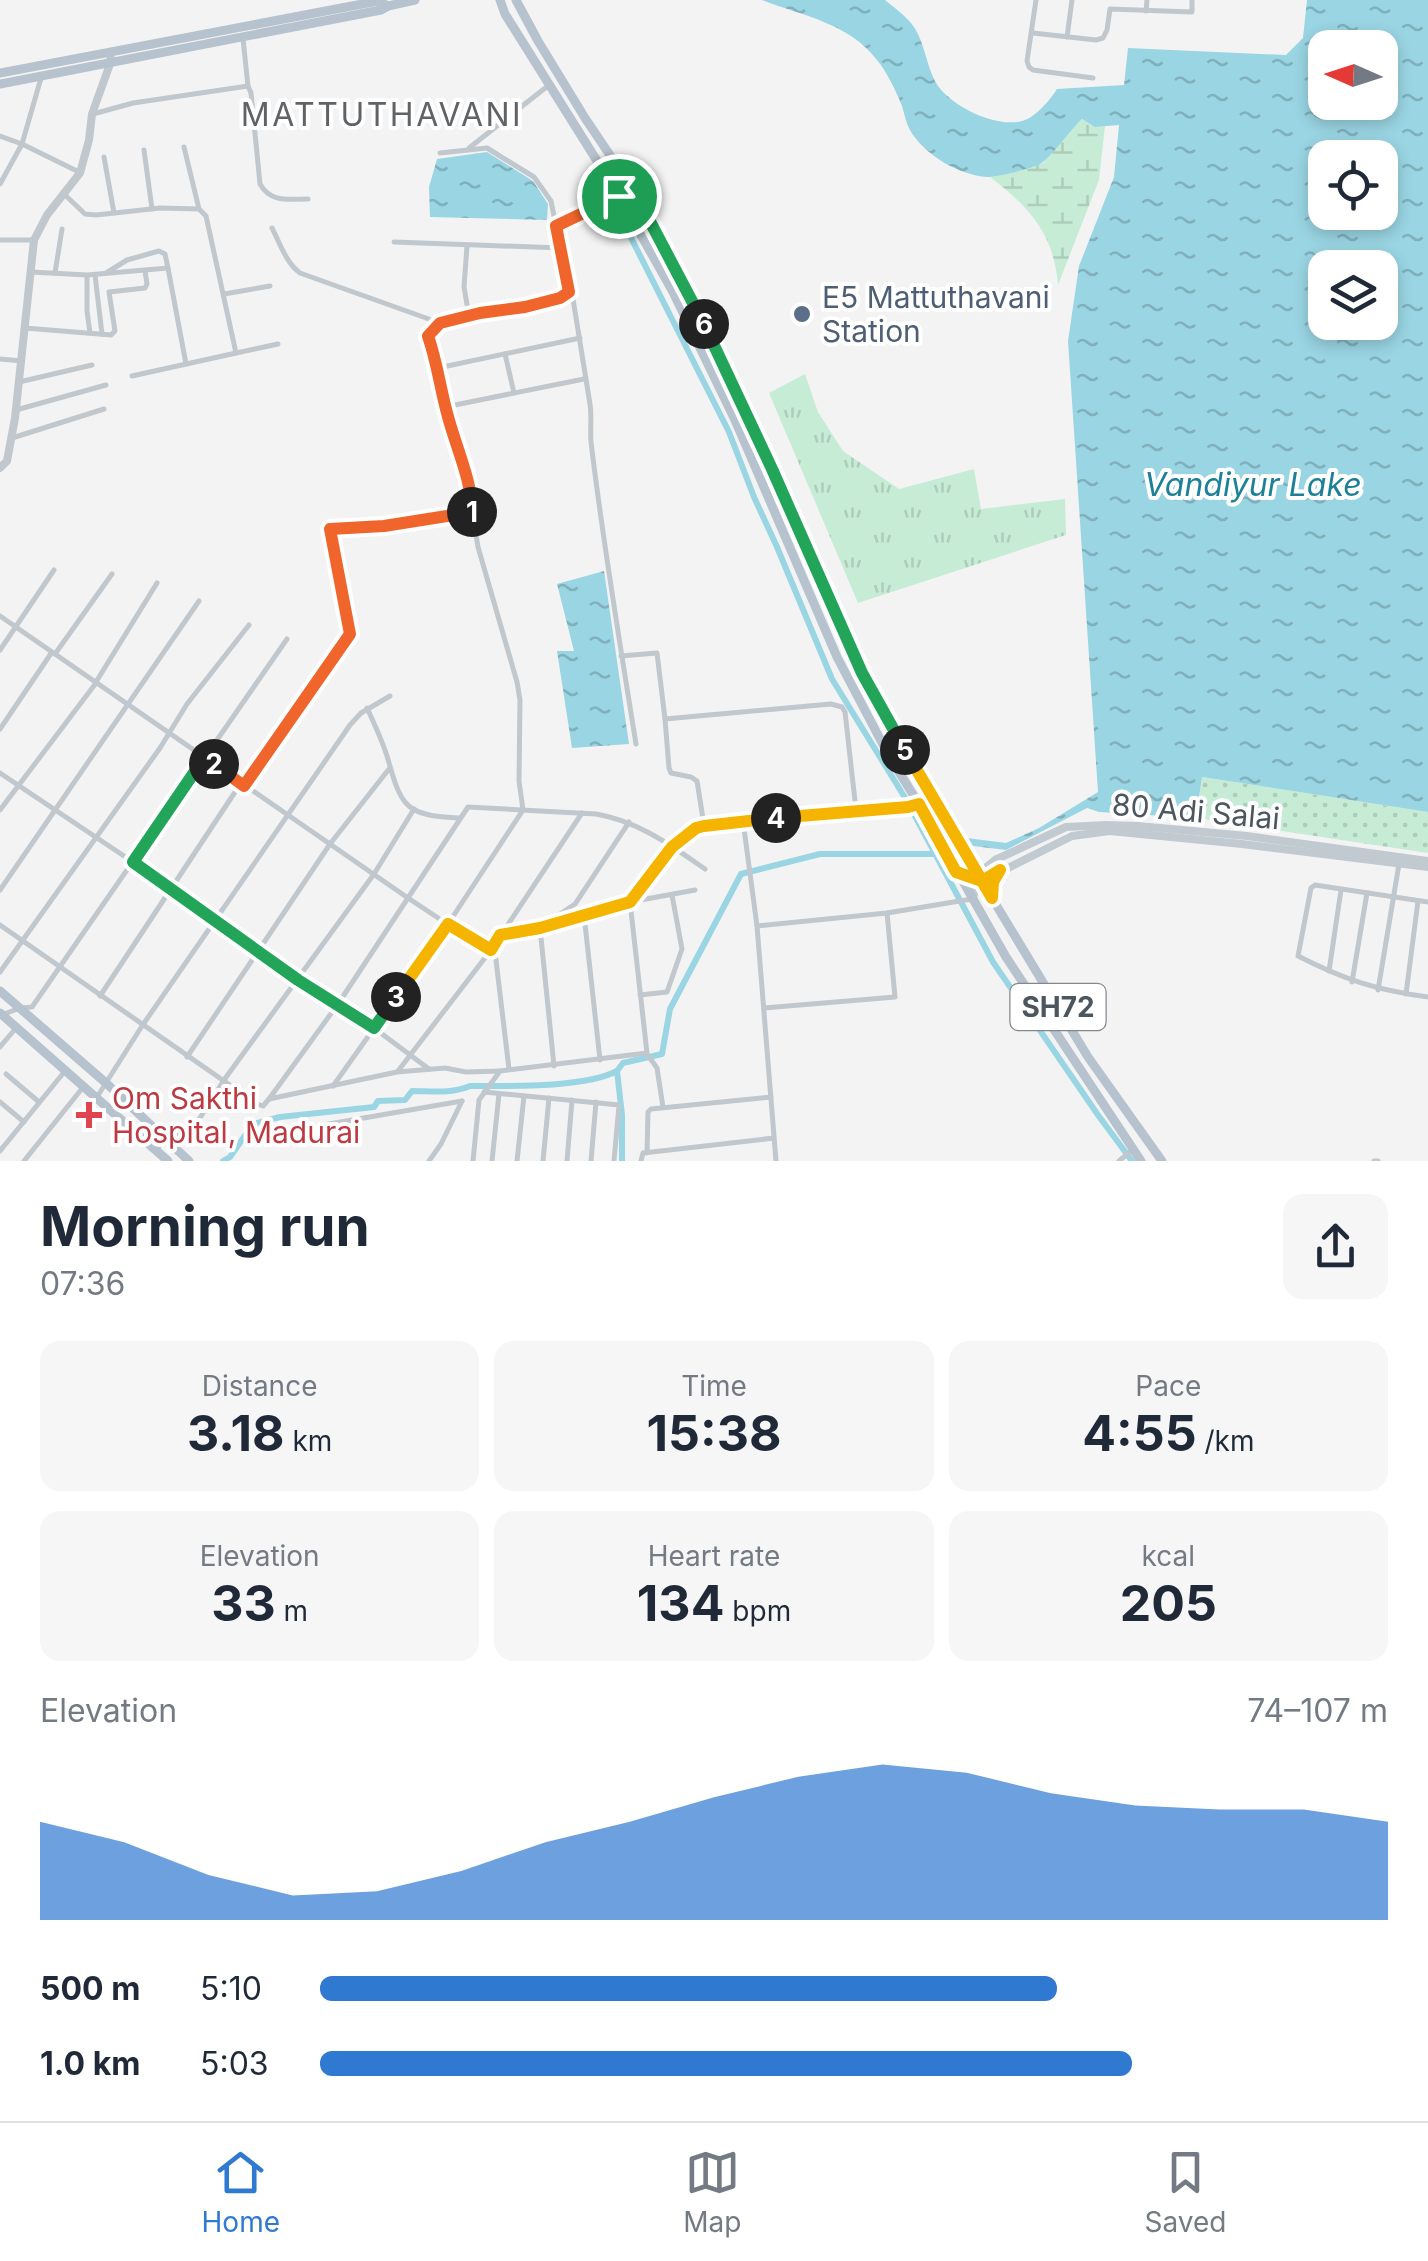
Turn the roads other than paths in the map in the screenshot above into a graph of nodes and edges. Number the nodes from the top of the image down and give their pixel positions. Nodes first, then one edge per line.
1 (414, 0) edge
2 (500, 0) edge
3 (516, 0) edge
4 (1036, 0) edge
5 (1072, 0) edge
6 (1111, 0) edge
7 (1148, 0) edge
8 (1192, 0) edge
9 (388, 6) junction
10 (1110, 9) junction
11 (1146, 11) junction
12 (1032, 33) junction
13 (1068, 37) junction
14 (243, 38) junction
15 (112, 52) junction
16 (110, 64) junction
17 (42, 76) junction
18 (1093, 78) dead end
19 (0, 82) edge
20 (548, 85) junction
21 (248, 86) junction
22 (92, 114) junction
23 (0, 136) edge
24 (22, 144) junction
25 (184, 147) dead end
26 (144, 150) dead end
27 (466, 150) junction
28 (440, 153) dead end
29 (104, 158) dead end
30 (80, 173) junction
31 (0, 182) edge
32 (634, 191) junction
33 (63, 193) junction
34 (619, 196) junction
35 (308, 199) dead end
36 (152, 209) junction
37 (199, 209) junction
38 (114, 213) junction
39 (556, 226) junction
40 (272, 228) dead end
41 (62, 229) dead end
42 (0, 240) edge
43 (34, 240) junction
44 (394, 242) dead end
45 (468, 246) junction
46 (560, 248) junction
47 (168, 268) junction
48 (146, 271) junction
49 (30, 272) junction
50 (55, 273) junction
51 (95, 275) junction
52 (270, 286) dead end
53 (569, 292) junction
54 (224, 294) junction
55 (469, 316) junction
56 (440, 323) junction
57 (25, 328) junction
58 (90, 333) junction
59 (102, 334) junction
60 (580, 338) junction
61 (278, 344) dead end
62 (236, 353) junction
63 (505, 354) junction
64 (0, 359) edge
65 (22, 361) junction
66 (186, 364) junction
67 (92, 365) dead end
68 (438, 368) junction
69 (132, 376) dead end
70 (584, 379) junction
71 (19, 382) junction
72 (106, 384) dead end
73 (514, 393) junction
74 (445, 407) junction
75 (104, 409) dead end
76 (16, 410) junction
77 (12, 438) junction
78 (5, 451) edge
79 (0, 468) edge
80 (473, 512) junction
81 (54, 570) dead end
82 (112, 574) dead end
83 (157, 582) dead end
84 (199, 602) dead end
85 (0, 616) edge
86 (248, 625) dead end
87 (16, 627) junction
88 (287, 639) dead end
89 (0, 650) edge
90 (54, 653) junction
91 (621, 656) junction
92 (96, 682) junction
93 (390, 696) dead end
94 (129, 705) junction
95 (367, 708) junction
96 (665, 719) junction
97 (0, 729) edge
98 (168, 733) junction
99 (636, 744) dead end
100 (204, 758) junction
101 (389, 769) junction
102 (0, 773) edge
103 (243, 784) junction
104 (18, 785) junction
105 (914, 805) junction
106 (414, 809) junction
107 (0, 810) edge
108 (56, 810) junction
109 (523, 810) junction
110 (856, 810) junction
111 (582, 813) junction
112 (288, 816) junction
113 (460, 818) junction
114 (743, 821) junction
115 (629, 822) junction
116 (704, 826) junction
117 (94, 837) junction
118 (330, 844) junction
119 (672, 847) junction
120 (968, 858) junction
121 (995, 860) junction
122 (1400, 860) junction
123 (133, 862) junction
124 (1428, 864) edge
125 (705, 869) dead end
126 (1000, 870) junction
127 (956, 872) junction
128 (374, 874) junction
129 (978, 879) junction
130 (0, 890) edge
131 (171, 890) junction
132 (695, 890) dead end
133 (1341, 890) junction
134 (1367, 893) junction
135 (672, 894) junction
136 (1393, 897) junction
137 (408, 898) junction
138 (992, 898) junction
139 (970, 900) junction
140 (1418, 900) junction
141 (630, 902) junction
142 (1428, 902) edge
143 (887, 912) junction
144 (584, 915) junction
145 (216, 922) junction
146 (448, 924) junction
147 (0, 926) edge
148 (758, 926) junction
149 (540, 928) junction
150 (500, 935) junction
151 (22, 941) junction
152 (491, 950) junction
153 (259, 951) junction
154 (61, 968) junction
155 (0, 972) edge
156 (1329, 972) junction
157 (298, 980) junction
158 (1352, 982) junction
159 (1378, 990) junction
160 (0, 991) edge
161 (1406, 994) junction
162 (640, 995) junction
163 (100, 996) junction
164 (1428, 996) edge
165 (338, 1004) junction
166 (18, 1005) junction
167 (764, 1008) junction
168 (1, 1014) edge
169 (142, 1026) junction
170 (16, 1028) junction
171 (374, 1028) junction
172 (0, 1047) edge
173 (648, 1055) junction
174 (411, 1056) junction
175 (187, 1057) junction
176 (600, 1060) junction
177 (554, 1066) junction
178 (66, 1069) junction
179 (430, 1070) junction
180 (509, 1070) junction
181 (500, 1071) junction
182 (397, 1072) junction
183 (6, 1074) dead end
184 (224, 1080) junction
185 (107, 1082) junction
186 (84, 1086) junction
187 (333, 1086) junction
188 (488, 1087) junction
189 (500, 1093) junction
190 (524, 1096) junction
191 (97, 1097) junction
192 (770, 1097) junction
193 (548, 1098) junction
194 (269, 1099) junction
195 (572, 1100) junction
196 (0, 1102) edge
197 (39, 1102) junction
198 (596, 1102) junction
199 (663, 1107) junction
200 (24, 1122) junction
201 (300, 1128) dead end
202 (166, 1136) junction
203 (774, 1138) junction
204 (2, 1146) edge
205 (157, 1150) junction
206 (1131, 1151) junction
207 (647, 1153) junction
208 (1121, 1159) edge
209 (24, 1161) edge
210 (168, 1161) edge
211 (189, 1161) edge
212 (429, 1161) edge
213 (473, 1161) edge
214 (492, 1161) edge
215 (518, 1161) edge
216 (543, 1161) edge
217 (567, 1161) edge
218 (591, 1161) edge
219 (614, 1161) edge
220 (641, 1161) edge
221 (776, 1161) edge
222 (1141, 1161) edge
223 (1162, 1161) edge

1 - 9 main road
2 - 20 main road, SH72
3 - 32 main road, SH72
4 - 12 street
5 - 13 street
6 - 10 street
7 - 11 street
8 - 11 street
9 - 14 main road
9 - 15 main road
10 - 11 street
10 - 13 street
12 - 13 street
12 - 18 street
14 - 16 main road
14 - 21 street
15 - 16 street
15 - 19 main road
16 - 17 main road
16 - 22 street
17 - 19 main road
17 - 24 street
20 - 27 street
20 - 34 main road, SH72
21 - 22 street
21 - 35 street
22 - 30 street
23 - 24 street
24 - 30 street
24 - 31 street
25 - 37 street
26 - 36 street
27 - 28 street
27 - 39 street
29 - 38 street
30 - 33 street
32 - 34 street
32 - 120 main road, SH72
33 - 38 street
33 - 43 street
34 - 39 street
34 - 105 main road, SH72
36 - 37 street
36 - 38 street
37 - 54 street
39 - 46 street
40 - 56 street
41 - 50 street
42 - 43 street
43 - 49 street
44 - 45 street
45 - 46 street
45 - 55 street
46 - 53 street
47 - 48 street
47 - 51 street
47 - 66 street
48 - 51 street
48 - 59 street
49 - 50 street
49 - 57 street
50 - 51 street
51 - 58 street
51 - 59 street
52 - 54 street
53 - 55 street
53 - 60 street
54 - 62 street
55 - 56 street
56 - 68 street
57 - 58 street
57 - 65 street
58 - 59 street
60 - 63 street
60 - 70 street
61 - 62 street
62 - 66 street
63 - 68 street
63 - 73 street
64 - 65 street
65 - 71 street
66 - 69 street
67 - 71 street
68 - 74 street
70 - 73 street
70 - 91 street
71 - 76 street
72 - 76 street
73 - 74 street
74 - 80 street
75 - 77 street
76 - 77 street
77 - 78 street
78 - 79 street
80 - 103 street
80 - 109 street
81 - 87 street
82 - 90 street
83 - 92 street
84 - 94 street
85 - 87 street
86 - 98 street
87 - 89 street
87 - 90 street
88 - 100 street
90 - 92 street
90 - 97 street
91 - 96 street
91 - 99 street
92 - 94 street
92 - 104 street
93 - 95 street
94 - 98 street
94 - 108 street
95 - 101 street
95 - 112 street
96 - 110 street
96 - 116 street
98 - 100 street
98 - 117 street
100 - 103 street
100 - 123 street
101 - 106 street
101 - 118 street
102 - 104 street
103 - 112 street
103 - 131 street
104 - 107 street
104 - 108 street
105 - 110 street
105 - 127 main road, SH72
106 - 113 street
106 - 128 street
108 - 117 street
108 - 130 street
109 - 111 street
109 - 113 street
109 - 146 street
110 - 114 street
111 - 115 street
111 - 150 street
112 - 118 street
112 - 145 street
113 - 137 street
114 - 116 street
114 - 148 street
115 - 119 street
115 - 149 street
116 - 119 street
117 - 123 street
117 - 151 street
118 - 128 street
118 - 153 street
119 - 125 street
119 - 141 street
120 - 121 main road
120 - 129 main road, SH72
121 - 122 main road, 80 Adi Salai
121 - 129 main road, 80 Adi Salai
122 - 124 main road, 80 Adi Salai
122 - 126 main road, 80 Adi Salai
122 - 136 street
123 - 131 street
123 - 154 street
126 - 129 main road, 80 Adi Salai
126 - 138 main road
127 - 129 main road
127 - 139 main road, SH72
128 - 137 street
128 - 157 street
129 - 138 main road, SH72
129 - 139 main road
131 - 145 street
131 - 163 street
132 - 135 street
133 - 134 street
133 - 156 street
133 - 156 street
134 - 136 street
134 - 158 street
135 - 141 street
135 - 162 street
136 - 140 street
136 - 159 street
137 - 146 street
137 - 165 street
138 - 223 main road, SH72
139 - 143 street
139 - 206 main road, SH72
140 - 142 street
140 - 161 street
141 - 144 street
141 - 162 street
143 - 148 street
143 - 167 street
144 - 149 street
144 - 176 street
145 - 153 street
145 - 169 street
146 - 152 street
146 - 171 street
147 - 151 street
148 - 167 street
149 - 150 street
149 - 177 street
150 - 152 street
151 - 154 street
151 - 155 street
152 - 174 street
152 - 180 street
153 - 157 street
153 - 175 street
154 - 163 street
154 - 166 street
156 - 158 street
157 - 165 street
157 - 184 street
158 - 159 street
159 - 161 street
160 - 166 main road
161 - 164 street
162 - 173 street
163 - 169 street
165 - 171 street
165 - 194 street
166 - 168 street
166 - 185 main road
167 - 192 street
168 - 170 main road
169 - 175 street
169 - 185 street
170 - 172 street
170 - 178 main road
171 - 174 street
171 - 187 street
173 - 176 street
173 - 199 street
174 - 179 street
174 - 182 street
175 - 184 street
176 - 177 street
177 - 180 street
178 - 186 main road
178 - 197 street
179 - 181 street
179 - 182 street
180 - 181 street
181 - 188 street
182 - 187 street
183 - 197 street
184 - 194 street
184 - 202 street
185 - 191 street
185 - 202 main road
186 - 191 main road
186 - 209 street
187 - 194 street
188 - 189 street
188 - 213 street
189 - 190 street
189 - 214 street
190 - 193 street
190 - 215 street
191 - 205 main road
192 - 199 street
192 - 203 street
193 - 195 street
193 - 216 street
195 - 198 street
195 - 217 street
196 - 200 street
197 - 200 street
198 - 218 street
198 - 219 street
199 - 207 street
200 - 204 street
201 - 212 street
202 - 205 street
202 - 211 main road
203 - 207 street
203 - 221 street
205 - 210 main road
206 - 208 street
206 - 222 main road, SH72
207 - 220 street

